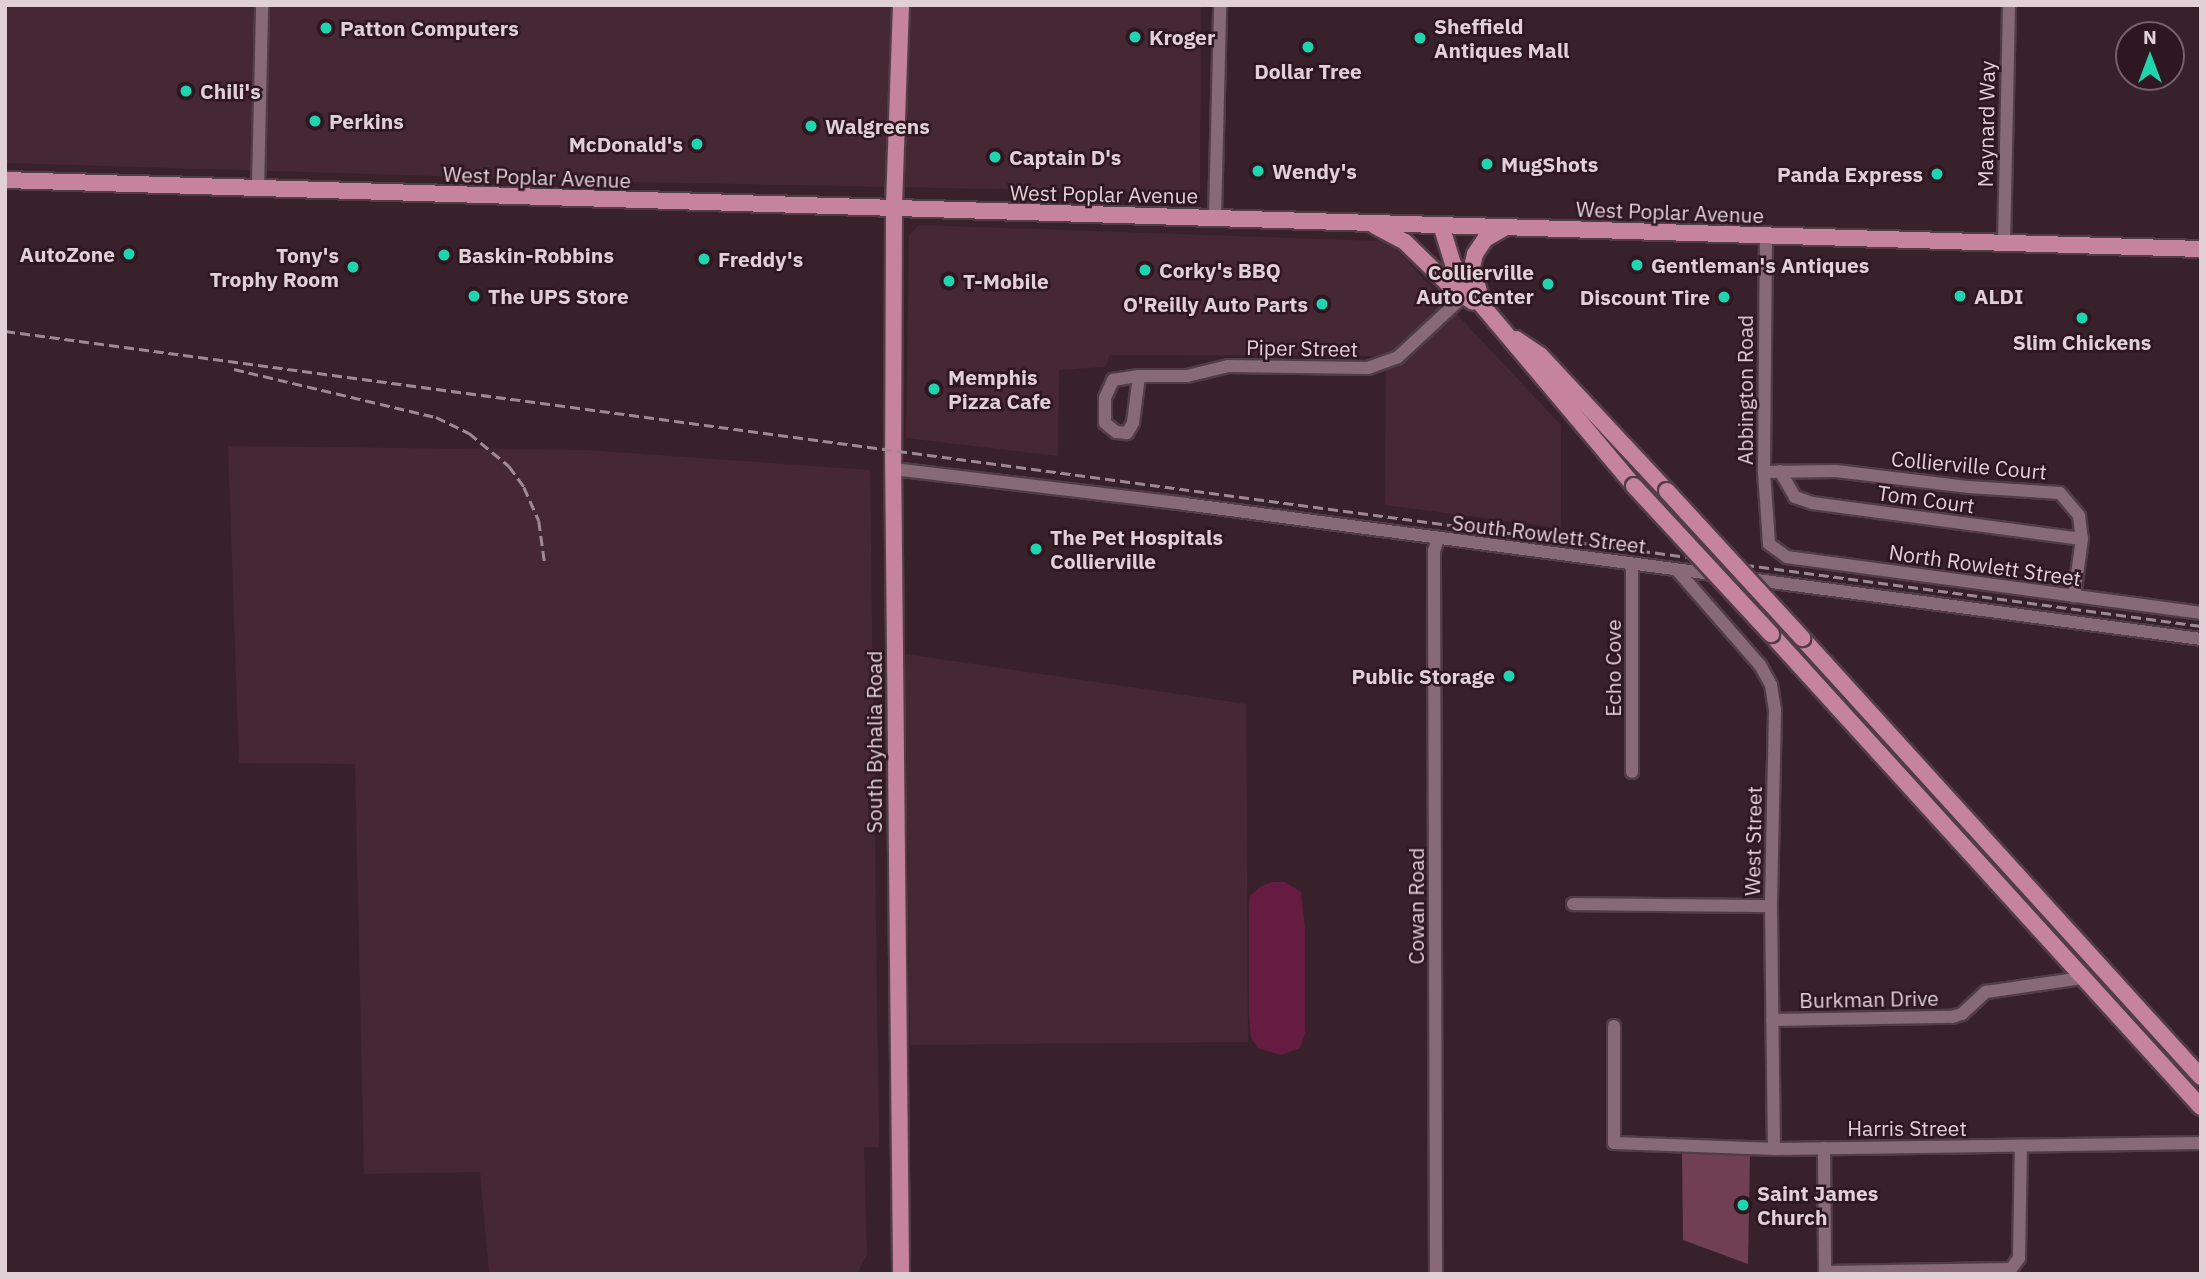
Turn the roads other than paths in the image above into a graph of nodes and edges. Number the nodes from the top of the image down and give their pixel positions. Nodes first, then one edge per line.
1 (262, 5) edge
2 (901, 5) edge
3 (1220, 5) edge
4 (2009, 5) edge
5 (5, 180) edge
6 (258, 187) junction
7 (894, 210) junction
8 (1215, 218) junction
9 (1367, 223) junction
10 (1441, 225) junction
11 (1506, 227) junction
12 (1766, 236) junction
13 (2004, 244) junction
14 (2201, 249) edge
15 (1470, 291) junction
16 (1505, 331) junction
17 (1139, 376) junction
18 (893, 469) junction
19 (1780, 471) junction
20 (1764, 472) junction
21 (1438, 539) junction
22 (2082, 539) junction
23 (1769, 544) joint
24 (1632, 564) junction
25 (1677, 570) junction
26 (2074, 596) junction
27 (2201, 613) edge
28 (2201, 639) edge
29 (1632, 772) dead end
30 (1979, 834) junction
31 (1963, 845) junction
32 (1573, 904) dead end
33 (1771, 906) junction
34 (2082, 978) junction
35 (1772, 1020) junction
36 (1614, 1026) dead end
37 (2201, 1077) edge
38 (2201, 1107) edge
39 (2201, 1143) edge
40 (1824, 1148) junction
41 (2021, 1148) junction
42 (1774, 1149) junction
43 (1825, 1273) edge
44 (901, 1274) edge
45 (1436, 1274) edge

1 - 6 street
2 - 7 main road, South Byhalia Road
3 - 8 street
4 - 13 street, Maynard Way
5 - 6 main road, West Poplar Avenue
6 - 7 main road, West Poplar Avenue
7 - 8 main road, West Poplar Avenue
7 - 18 main road, South Byhalia Road
8 - 9 main road, West Poplar Avenue
9 - 10 main road, West Poplar Avenue
9 - 15 main road
10 - 11 main road, West Poplar Avenue
10 - 15 main road
11 - 12 main road, West Poplar Avenue
11 - 15 main road
12 - 13 main road, West Poplar Avenue
12 - 20 street, Abbington Road
13 - 14 main road, West Poplar Avenue
15 - 16 main road
15 - 17 street, Piper Street
16 - 30 main road, bridge
16 - 31 main road, bridge
17 - 17 street, Piper Street
18 - 21 street, South Rowlett Street
18 - 44 main road, South Byhalia Road
19 - 20 street, Collierville Court
19 - 22 street, Tom Court
19 - 22 street, Collierville Court
20 - 23 street, Abbington Road
21 - 24 street, South Rowlett Street
21 - 45 street, Cowan Road
22 - 26 street, Collierville Court
23 - 26 street, North Rowlett Street
24 - 25 street, South Rowlett Street
24 - 29 street, Echo Cove
25 - 28 street, South Rowlett Street
25 - 33 street, West Street
26 - 27 street, North Rowlett Street
30 - 31 main road
30 - 37 main road
31 - 34 main road
32 - 33 street
33 - 35 street, West Street
34 - 35 street, Burkman Drive
34 - 38 main road
35 - 42 street, West Street
36 - 42 street, Harris Street
39 - 41 street, Harris Street
40 - 41 street, Harris Street
40 - 42 street, Harris Street
40 - 43 street
41 - 43 street

